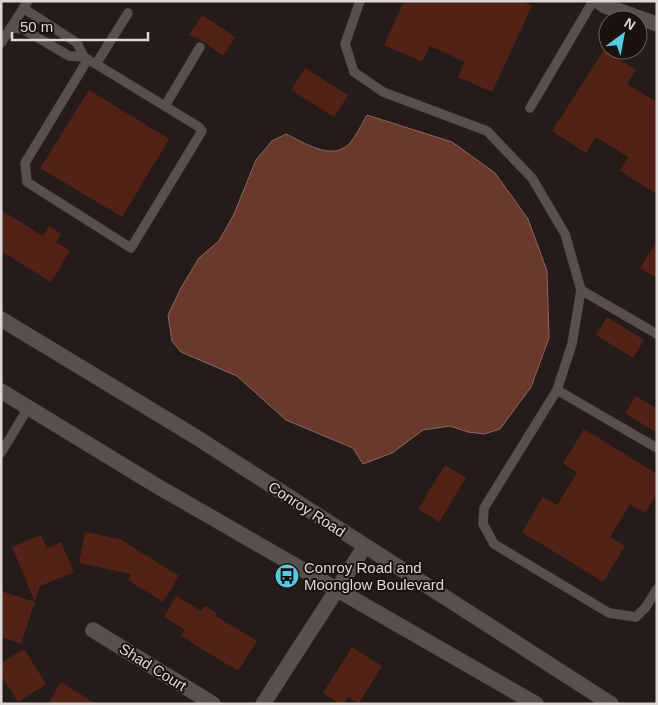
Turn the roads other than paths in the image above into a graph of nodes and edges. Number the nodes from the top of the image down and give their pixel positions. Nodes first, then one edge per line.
1 (360, 1) edge
2 (593, 1) edge
3 (598, 1) edge
4 (26, 5) edge
5 (128, 13) dead end
6 (657, 24) edge
7 (10, 28) junction
8 (1, 42) edge
9 (200, 47) dead end
10 (90, 60) junction
11 (165, 106) junction
12 (530, 108) dead end
13 (580, 290) junction
14 (1, 319) edge
15 (657, 334) edge
16 (557, 390) junction
17 (1, 391) edge
18 (28, 408) junction
19 (657, 448) edge
20 (1, 453) edge
21 (365, 546) junction
22 (338, 589) junction
23 (657, 589) edge
24 (93, 630) dead end
25 (213, 704) edge
26 (263, 704) edge
27 (536, 704) edge
28 (611, 704) edge

1 - 13 lane
2 - 12 lane
3 - 6 main road
4 - 7 lane
4 - 10 lane
5 - 10 lane
7 - 8 lane
7 - 10 lane
9 - 11 lane
10 - 11 lane
10 - 11 lane
13 - 15 lane
13 - 16 lane
14 - 21 main road, Conroy Road
16 - 19 lane
16 - 23 lane
17 - 18 main road
18 - 20 lane
18 - 22 main road
21 - 22 main road
21 - 28 main road, Conroy Road
22 - 26 main road
22 - 27 main road
24 - 25 main road, Shad Court

